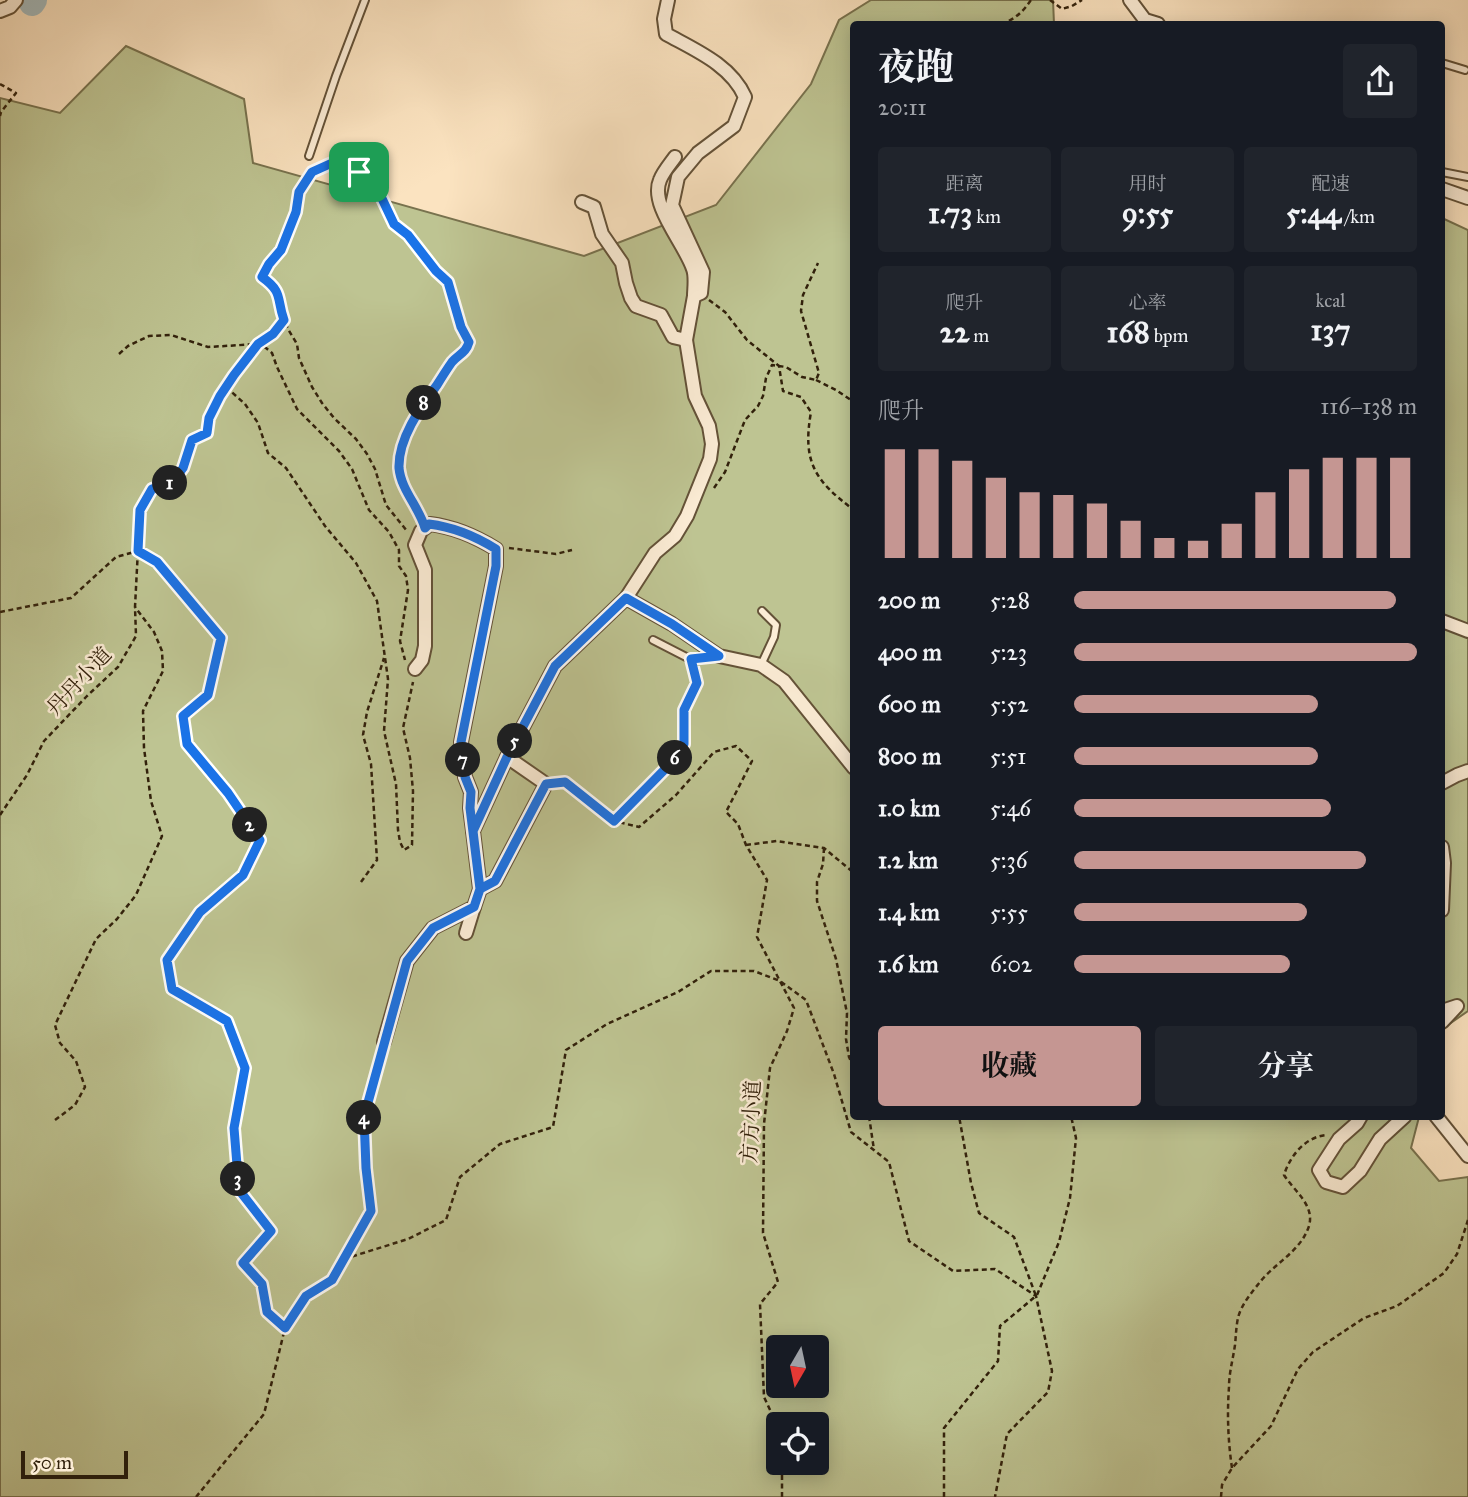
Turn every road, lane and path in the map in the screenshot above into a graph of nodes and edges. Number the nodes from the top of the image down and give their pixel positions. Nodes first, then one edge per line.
1 (16, 0) edge
2 (365, 0) edge
3 (667, 0) edge
4 (1031, 0) edge
5 (1050, 0) edge
6 (1082, 0) edge
7 (1130, 0) edge
8 (0, 11) edge
9 (1009, 21) edge
10 (1148, 21) edge
11 (1445, 64) edge
12 (1465, 70) dead end
13 (0, 84) edge
14 (0, 116) edge
15 (309, 156) joint
16 (675, 157) dead end
17 (312, 172) junction
18 (1445, 173) edge
19 (1468, 177) edge
20 (1445, 190) edge
21 (1468, 198) edge
22 (582, 202) dead end
23 (818, 263) dead end
24 (698, 295) junction
25 (284, 320) junction
26 (686, 340) junction
27 (258, 344) junction
28 (119, 354) dead end
29 (779, 366) junction
30 (816, 380) junction
31 (226, 387) junction
32 (850, 399) edge
33 (711, 492) dead end
34 (850, 507) edge
35 (425, 528) junction
36 (415, 545) junction
37 (496, 549) junction
38 (572, 550) dead end
39 (138, 551) junction
40 (408, 567) dead end
41 (406, 576) junction
42 (626, 598) junction
43 (135, 607) junction
44 (762, 611) dead end
45 (0, 612) edge
46 (1445, 622) edge
47 (1468, 631) edge
48 (653, 640) dead end
49 (385, 654) junction
50 (719, 656) junction
51 (691, 659) junction
52 (761, 665) junction
53 (415, 669) junction
54 (507, 757) junction
55 (850, 763) edge
56 (1468, 772) edge
57 (1445, 781) edge
58 (546, 784) junction
59 (0, 816) edge
60 (614, 821) junction
61 (473, 831) junction
62 (746, 845) junction
63 (824, 848) junction
64 (850, 870) edge
65 (361, 883) dead end
66 (480, 889) junction
67 (474, 907) junction
68 (466, 933) dead end
69 (780, 981) junction
70 (1445, 1010) edge
71 (1445, 1018) edge
72 (384, 1042) joint
73 (850, 1059) edge
74 (55, 1119) dead end
75 (870, 1120) edge
76 (960, 1120) edge
77 (1072, 1120) edge
78 (1359, 1120) edge
79 (1401, 1120) edge
80 (1439, 1120) edge
81 (1346, 1132) junction
82 (874, 1150) junction
83 (1468, 1156) edge
84 (1468, 1220) edge
85 (344, 1259) junction
86 (1036, 1296) junction
87 (285, 1328) junction
88 (771, 1412) edge
89 (1232, 1468) junction
90 (782, 1475) edge
91 (196, 1497) edge
92 (782, 1497) edge
93 (944, 1497) edge
94 (995, 1497) edge
95 (1221, 1497) edge

1 - 8 street
2 - 15 lane
3 - 24 street
4 - 9 path
5 - 6 path
7 - 10 street
11 - 12 lane
13 - 14 path
15 - 17 path
16 - 24 street
17 - 25 path
17 - 35 path
18 - 19 lane
20 - 21 street
22 - 26 street
23 - 30 path
24 - 26 street
24 - 29 path
25 - 27 path, 丹丹小道
25 - 36 path
26 - 42 street
27 - 28 path
27 - 31 path, 丹丹小道
27 - 41 path
29 - 30 path
29 - 33 path
29 - 34 path
30 - 32 path
31 - 39 path, 丹丹小道
31 - 49 path
35 - 36 street
35 - 37 street
36 - 53 street
37 - 38 path
37 - 61 street
39 - 43 path, 丹丹小道
39 - 45 path
39 - 87 path
40 - 41 path
41 - 53 path
42 - 50 street
42 - 54 street
43 - 59 path, 丹丹小道
43 - 74 path
44 - 52 lane
46 - 47 street
48 - 51 lane
49 - 53 path
49 - 65 path
50 - 51 lane
50 - 52 street
51 - 60 path
52 - 55 street
54 - 58 street
54 - 61 street
56 - 57 street
58 - 60 path
58 - 66 street
60 - 62 path, 方方小道
61 - 66 street
62 - 63 path
62 - 69 path, 方方小道
63 - 64 path
63 - 73 path
66 - 67 street
67 - 68 street
67 - 72 street
69 - 82 path
69 - 85 path
69 - 88 path, 方方小道
70 - 71 street
72 - 85 path
75 - 82 path
76 - 86 path
77 - 86 path
78 - 81 street
79 - 81 street
80 - 83 street
81 - 89 path
82 - 86 path
84 - 89 path
85 - 87 path
86 - 93 path
86 - 94 path
87 - 91 path
89 - 95 path
90 - 92 path

